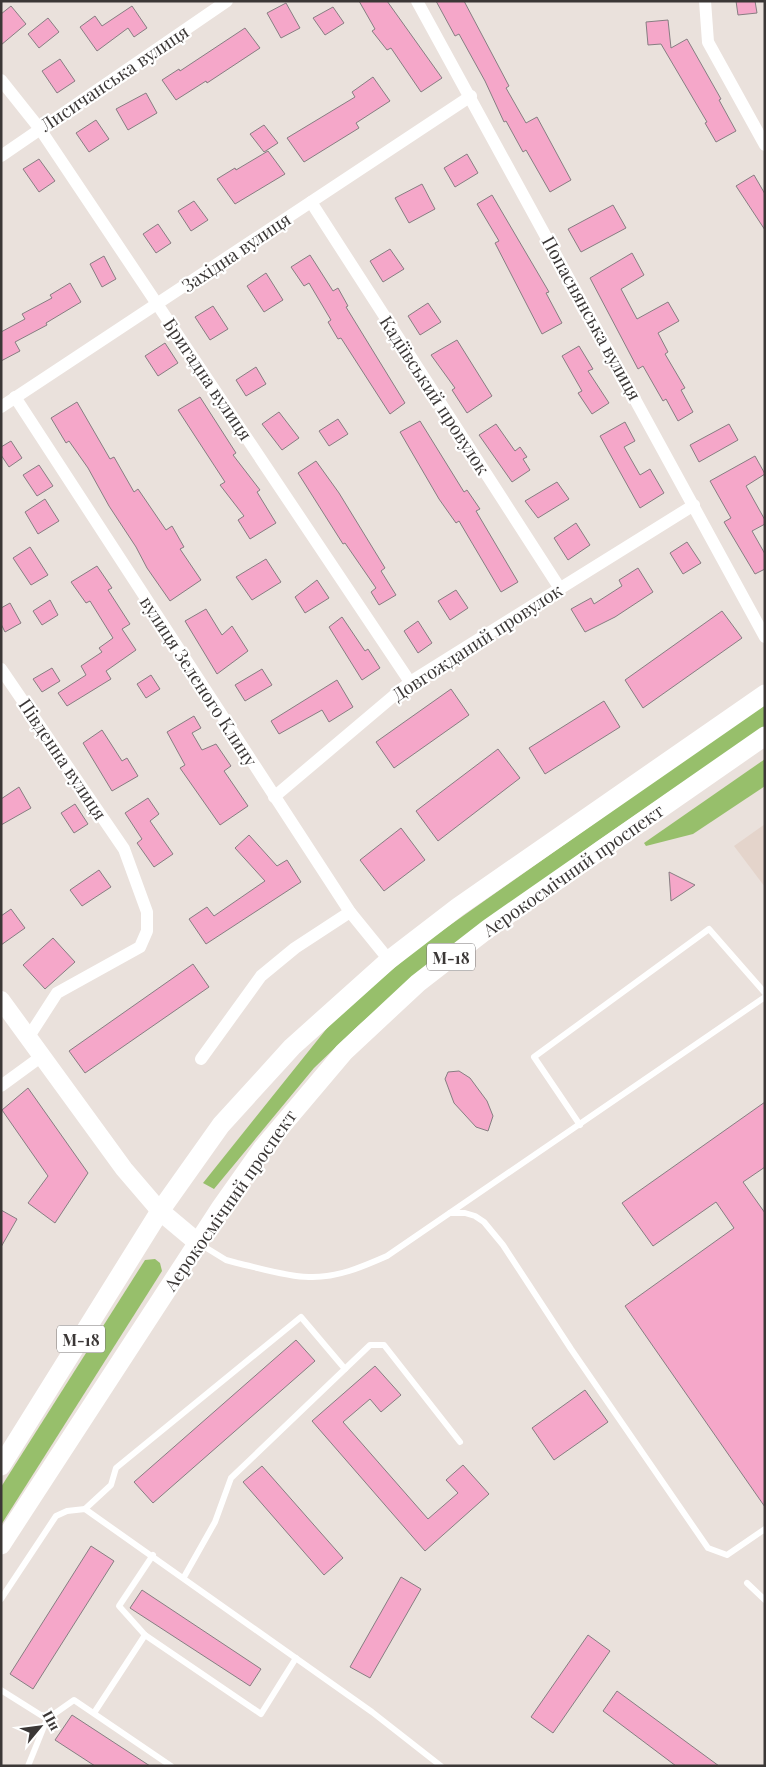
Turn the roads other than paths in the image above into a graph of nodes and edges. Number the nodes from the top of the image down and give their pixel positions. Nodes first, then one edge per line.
1 (227, 1) edge
2 (417, 1) edge
3 (705, 1) edge
4 (1, 80) edge
5 (471, 96) junction
6 (40, 129) junction
7 (765, 145) edge
8 (1, 156) edge
9 (311, 202) junction
10 (157, 304) junction
11 (16, 398) junction
12 (1, 406) edge
13 (694, 505) junction
14 (559, 587) junction
15 (765, 637) edge
16 (1, 669) edge
17 (410, 682) junction
18 (765, 694) edge
19 (765, 736) edge
20 (274, 797) junction
21 (350, 912) junction
22 (389, 960) junction
23 (765, 993) edge
24 (765, 998) edge
25 (1, 1000) edge
26 (28, 1038) junction
27 (42, 1056) junction
28 (201, 1059) dead end
29 (1, 1086) edge
30 (580, 1125) junction
31 (160, 1211) junction
32 (449, 1214) junction
33 (197, 1242) junction
34 (345, 1370) junction
35 (460, 1442) dead end
36 (1, 1466) edge
37 (85, 1508) junction
38 (765, 1529) edge
39 (1, 1545) edge
40 (153, 1555) junction
41 (184, 1577) junction
42 (747, 1583) dead end
43 (1, 1598) edge
44 (765, 1600) edge
45 (145, 1635) junction
46 (296, 1658) junction
47 (1, 1690) edge
48 (94, 1713) junction
49 (47, 1719) junction
50 (28, 1766) edge
51 (172, 1766) edge
52 (441, 1766) edge

1 - 6 street, Лисичанська вулиця
2 - 5 street, Попаснянська вулиця
3 - 7 street
4 - 6 street, Бригадна вулиця
5 - 9 street, Західна вулиця
5 - 13 street, Попаснянська вулиця
6 - 8 street, Лисичанська вулиця
6 - 10 street, Бригадна вулиця
9 - 10 street, Західна вулиця
9 - 14 street, Кадіївський провулок
10 - 11 street, Західна вулиця
10 - 17 street, Бригадна вулиця
11 - 12 street, Західна вулиця
11 - 20 street, вулиця Зеленого Клину
13 - 14 street, Довгожданий провулок
13 - 15 street, Попаснянська вулиця
14 - 17 street, Довгожданий провулок
16 - 26 street, Південна вулиця
17 - 20 street, Довгожданий провулок
18 - 22 main road, Аерокосмічний проспект / М-18
19 - 33 main road, Аерокосмічний проспект / М-18
20 - 21 street, вулиця Зеленого Клину
21 - 22 street, вулиця Зеленого Клину
21 - 28 street
22 - 31 main road, Аерокосмічний проспект / М-18
23 - 30 lane
24 - 30 lane
25 - 26 main road
26 - 27 main road
27 - 29 street
27 - 31 main road
30 - 32 lane
31 - 33 main road
31 - 36 main road, Аерокосмічний проспект / М-18
32 - 33 lane
32 - 38 lane
33 - 39 main road, Аерокосмічний проспект / М-18
34 - 35 lane
34 - 37 lane
34 - 41 lane
37 - 40 lane
37 - 43 lane
40 - 41 lane
40 - 45 lane
41 - 46 lane
42 - 44 lane
45 - 46 lane
45 - 48 lane
46 - 52 lane
47 - 49 lane
48 - 49 lane
48 - 51 lane
49 - 50 lane

